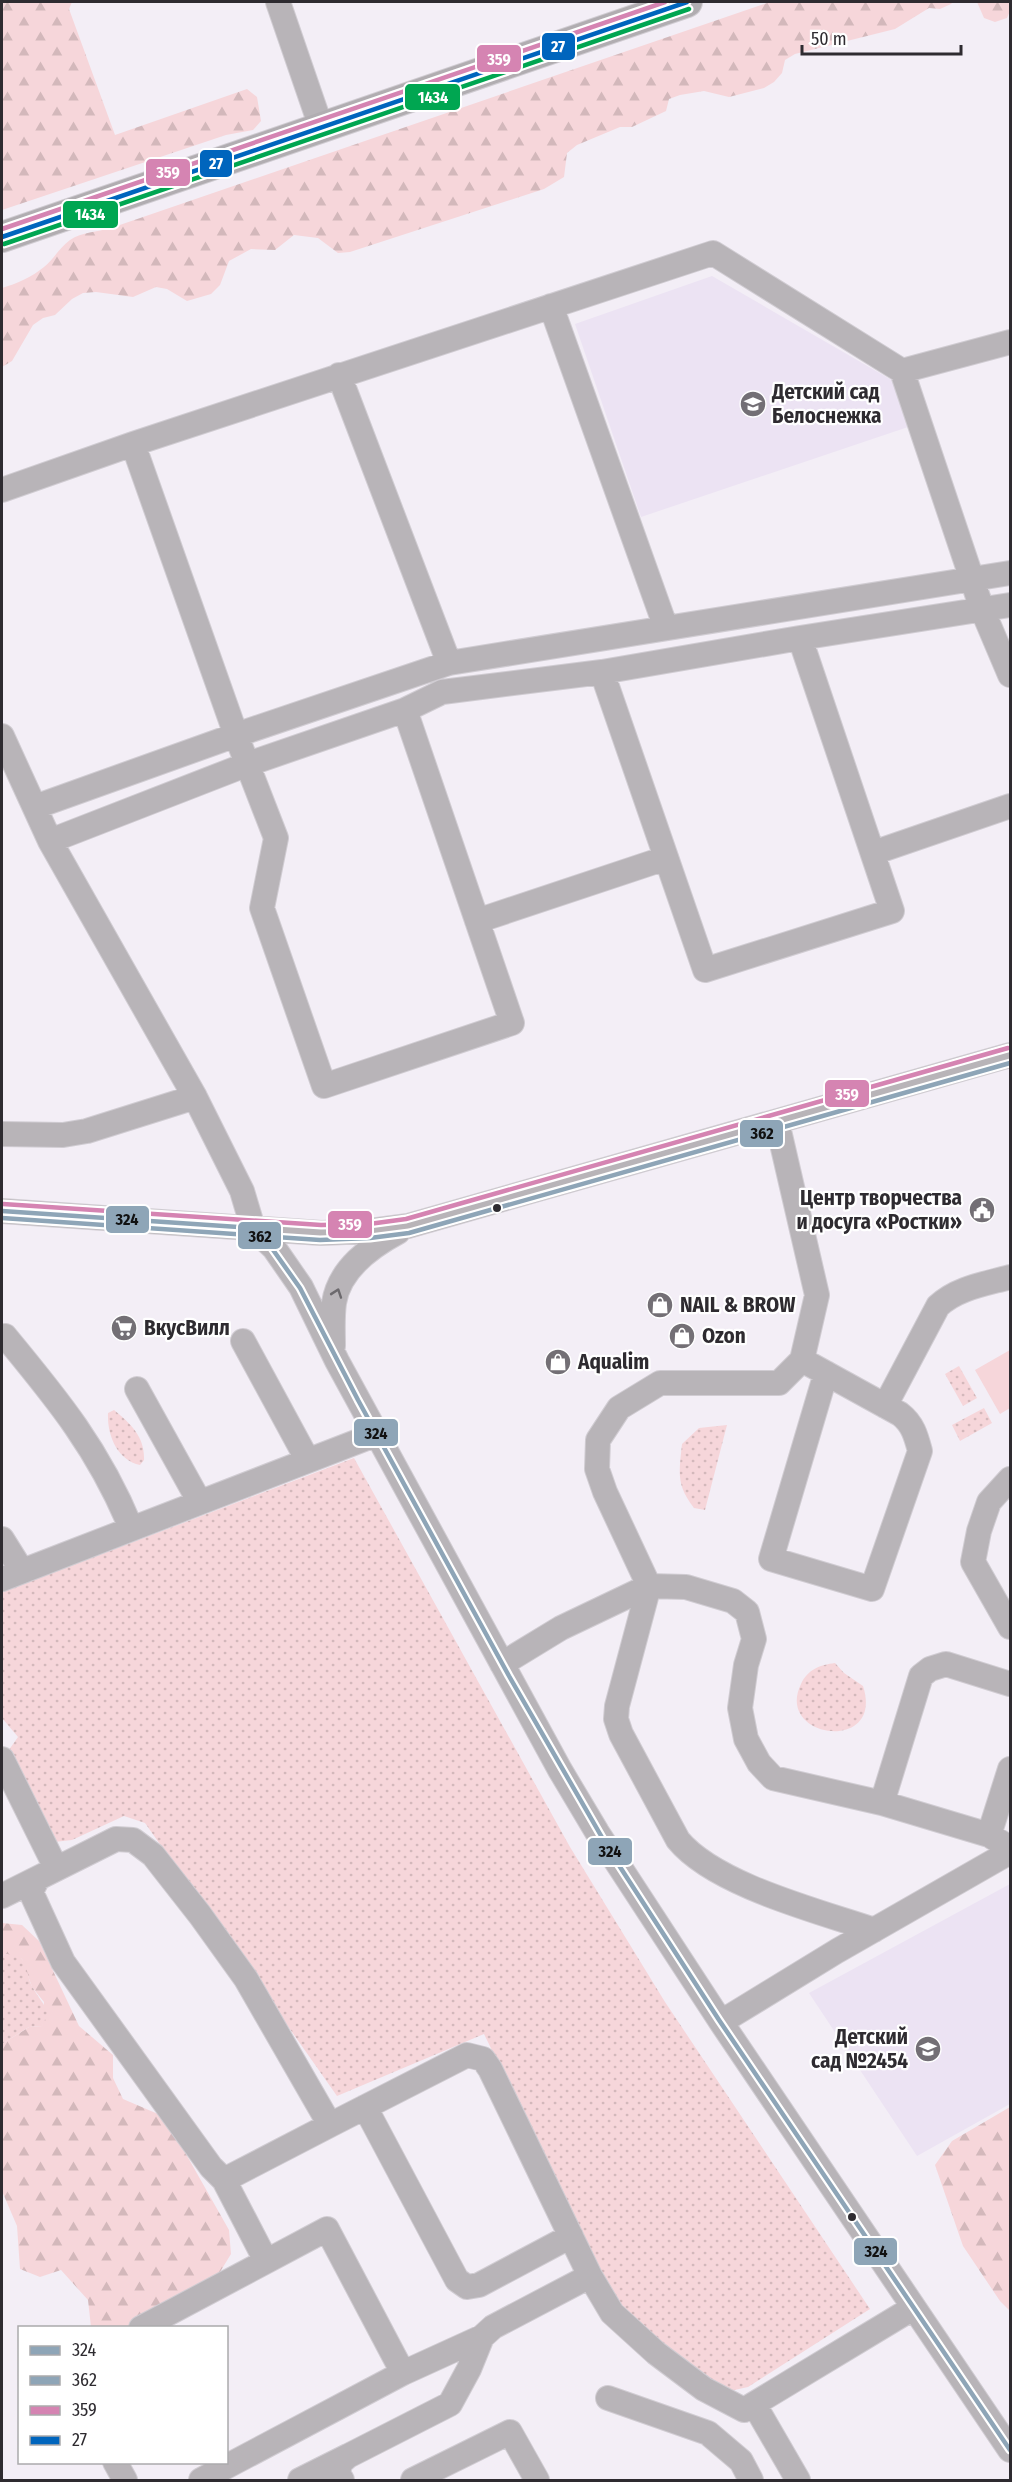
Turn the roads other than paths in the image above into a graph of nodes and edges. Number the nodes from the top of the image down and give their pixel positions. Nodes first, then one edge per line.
1 (278, 2) edge
2 (675, 4) edge
3 (321, 127) junction
4 (2, 237) edge
5 (551, 306) junction
6 (1011, 342) edge
7 (902, 371) junction
8 (339, 375) junction
9 (133, 444) junction
10 (2, 490) edge
11 (1011, 573) edge
12 (972, 578) junction
13 (1011, 605) edge
14 (982, 609) junction
15 (666, 628) junction
16 (800, 638) junction
17 (449, 663) junction
18 (602, 672) junction
19 (1011, 675) edge
20 (405, 710) junction
21 (236, 735) junction
22 (2, 736) edge
23 (248, 764) junction
24 (1011, 806) edge
25 (35, 807) junction
26 (50, 841) junction
27 (873, 853) junction
28 (666, 858) junction
29 (477, 921) junction
30 (1011, 1055) edge
31 (195, 1096) junction
32 (777, 1122) junction
33 (2, 1134) edge
34 (2, 1211) edge
35 (408, 1226) junction
36 (254, 1228) junction
37 (1011, 1277) edge
38 (5, 1336) dead end
39 (243, 1341) dead end
40 (333, 1351) junction
41 (802, 1360) junction
42 (826, 1373) junction
43 (137, 1389) dead end
44 (885, 1406) junction
45 (377, 1434) junction
46 (307, 1460) junction
47 (1011, 1479) edge
48 (199, 1501) junction
49 (131, 1528) junction
50 (2, 1539) edge
51 (12, 1575) edge
52 (649, 1586) junction
53 (1011, 1628) edge
54 (502, 1664) junction
55 (1011, 1684) edge
56 (2, 1759) edge
57 (1011, 1769) edge
58 (882, 1803) junction
59 (989, 1834) junction
60 (1011, 1850) edge
61 (47, 1873) junction
62 (2, 1896) edge
63 (874, 1930) junction
64 (721, 2022) junction
65 (365, 2107) junction
66 (330, 2125) junction
67 (224, 2180) junction
68 (571, 2236) junction
69 (266, 2261) junction
70 (590, 2276) junction
71 (913, 2308) junction
72 (145, 2326) edge
73 (482, 2337) junction
74 (403, 2373) junction
75 (608, 2398) dead end
76 (749, 2407) junction
77 (708, 2433) junction
78 (1011, 2450) edge
79 (348, 2456) junction
80 (116, 2464) edge
81 (125, 2481) edge
82 (201, 2481) edge
83 (300, 2481) edge
84 (342, 2481) edge
85 (413, 2481) edge
86 (537, 2481) edge
87 (751, 2481) edge
88 (798, 2481) edge

1 - 3 street
2 - 3 main road
3 - 4 main road
5 - 7 street
5 - 8 street
5 - 15 street
6 - 7 street
7 - 12 street
8 - 9 street
8 - 17 street
9 - 10 street
9 - 21 street
11 - 12 street
12 - 14 street
12 - 15 street
13 - 14 street
14 - 16 street
14 - 19 street
15 - 17 street
16 - 18 street
16 - 27 street
17 - 21 street
18 - 20 street
18 - 28 street
20 - 23 street
20 - 29 street
21 - 23 street
21 - 25 street
22 - 25 street
23 - 26 street
23 - 29 street
24 - 27 street
25 - 26 street
26 - 31 street
27 - 28 street
28 - 29 street
30 - 32 street
31 - 33 street
31 - 36 street
32 - 35 street
32 - 41 street
34 - 36 street
35 - 36 street
40 -> 35 street
36 - 40 street
37 - 44 street
38 - 49 street
39 - 46 street
40 - 45 street
41 - 42 street
41 - 52 street
42 - 44 street
42 - 44 street
43 - 48 street
45 - 46 street
45 - 54 street
46 - 48 street
47 - 53 street
48 - 49 street
49 - 51 street
50 - 51 street
52 - 54 street
52 - 58 street
52 - 63 street
54 - 64 street
55 - 58 street
56 - 61 street
57 - 59 street
58 - 59 street
59 - 60 street
60 - 63 street
61 - 62 street
61 - 66 street
61 - 67 street
63 - 64 street
64 - 71 street
65 - 66 street
65 - 68 street
65 - 68 street
66 - 67 street
67 - 69 street
68 - 70 street
69 - 72 street
69 - 74 street
70 - 73 street
70 - 76 street
71 - 76 street
71 - 78 street
73 - 74 street
73 - 79 street
74 - 82 street
75 - 77 street
76 - 77 street
76 - 88 street
77 - 87 street
79 - 83 street
79 - 84 street
80 - 81 street
85 - 86 street

